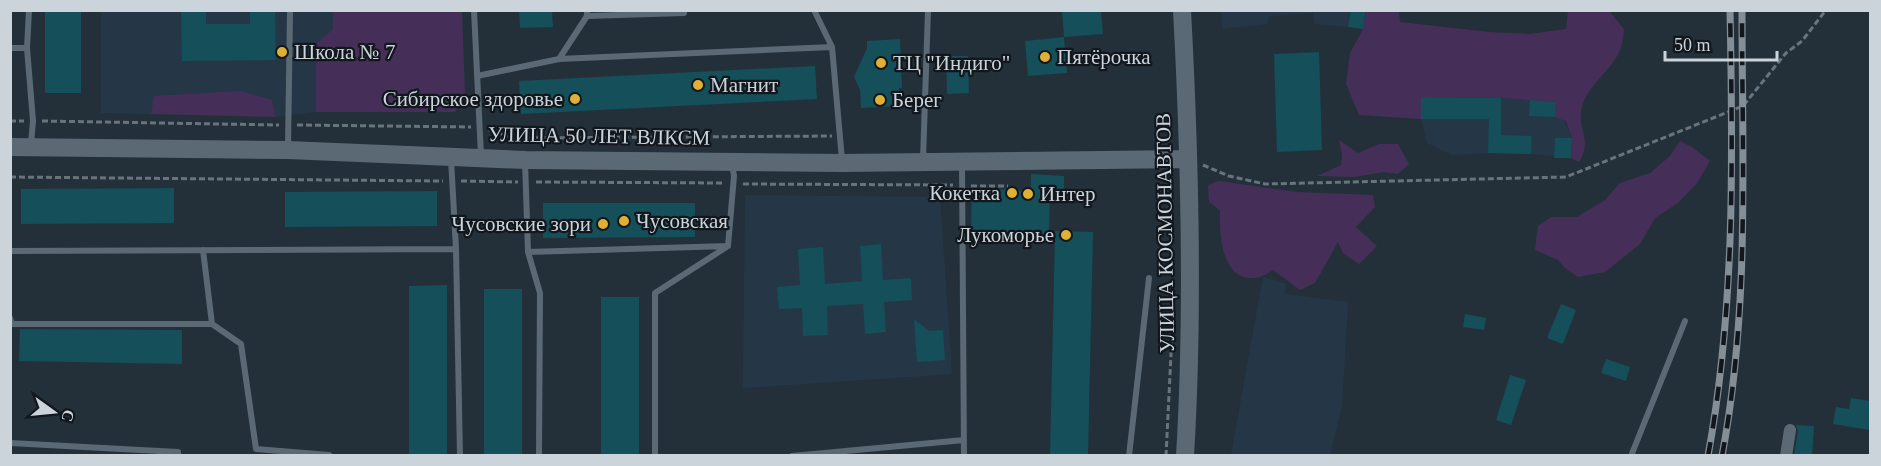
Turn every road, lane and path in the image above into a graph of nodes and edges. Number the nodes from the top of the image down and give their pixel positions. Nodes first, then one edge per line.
1 (29, 10) edge
2 (290, 10) edge
3 (474, 10) edge
4 (684, 10) edge
5 (814, 10) edge
6 (1182, 10) edge
7 (1826, 10) edge
8 (929, 12) edge
9 (587, 13) edge
10 (832, 47) junction
11 (10, 48) edge
12 (27, 48) junction
13 (560, 59) junction
14 (477, 76) junction
15 (10, 121) edge
16 (33, 121) junction
17 (288, 125) junction
18 (481, 127) junction
19 (840, 136) junction
20 (10, 147) edge
21 (31, 147) junction
22 (288, 150) junction
23 (451, 156) junction
24 (481, 157) junction
25 (1187, 159) junction
26 (525, 160) junction
27 (731, 161) junction
28 (842, 163) junction
29 (962, 163) junction
30 (922, 164) junction
31 (10, 177) edge
32 (451, 181) junction
33 (524, 182) junction
34 (734, 183) junction
35 (963, 185) junction
36 (1008, 186) dead end
37 (728, 246) junction
38 (456, 249) junction
39 (10, 250) edge
40 (203, 250) junction
41 (528, 252) junction
42 (1149, 278) dead end
43 (10, 318) edge
44 (1685, 321) dead end
45 (212, 324) junction
46 (1172, 331) dead end
47 (1790, 430) dead end
48 (964, 440) junction
49 (10, 443) edge
50 (329, 455) edge
51 (178, 456) edge
52 (460, 456) edge
53 (539, 456) edge
54 (656, 456) edge
55 (792, 456) edge
56 (964, 456) edge
57 (1129, 456) edge
58 (1167, 456) edge
59 (1185, 456) edge
60 (1631, 456) edge
61 (1786, 456) edge

1 - 12 lane
2 - 17 lane
3 - 14 lane
4 - 9 lane
5 - 10 lane
6 - 25 street, УЛИЦА КОСМОНАВТОВ
7 - 25 path
8 - 30 lane
9 - 13 lane
10 - 13 lane
10 - 19 lane
11 - 12 lane
12 - 16 lane
13 - 14 lane
14 - 18 lane
15 - 16 path
16 - 17 path
16 - 21 lane
17 - 18 path
17 - 22 lane
18 - 19 path
18 - 24 lane
19 - 28 lane
20 - 21 street, УЛИЦА 50 ЛЕТ ВЛКСМ
21 - 22 street, УЛИЦА 50 ЛЕТ ВЛКСМ
22 - 23 street, УЛИЦА 50 ЛЕТ ВЛКСМ
23 - 24 street, УЛИЦА 50 ЛЕТ ВЛКСМ
23 - 32 lane
24 - 26 street, УЛИЦА 50 ЛЕТ ВЛКСМ
25 - 29 street, УЛИЦА 50 ЛЕТ ВЛКСМ
25 - 59 street, УЛИЦА КОСМОНАВТОВ
26 - 27 street, УЛИЦА 50 ЛЕТ ВЛКСМ
26 - 33 lane
27 - 28 street, УЛИЦА 50 ЛЕТ ВЛКСМ
27 - 34 lane
28 - 30 street, УЛИЦА 50 ЛЕТ ВЛКСМ
29 - 30 street, УЛИЦА 50 ЛЕТ ВЛКСМ
29 - 35 lane
31 - 32 path
32 - 33 path
32 - 38 lane
33 - 34 path
33 - 41 lane
34 - 35 path
34 - 37 lane
35 - 36 path
35 - 48 lane
37 - 41 lane
37 - 54 lane
38 - 40 lane
38 - 52 lane
39 - 40 lane
40 - 45 lane
41 - 53 lane
42 - 57 lane
43 - 45 lane
44 - 60 lane
45 - 50 lane
46 - 58 path
47 - 61 street
48 - 55 lane
48 - 56 lane
49 - 51 lane

